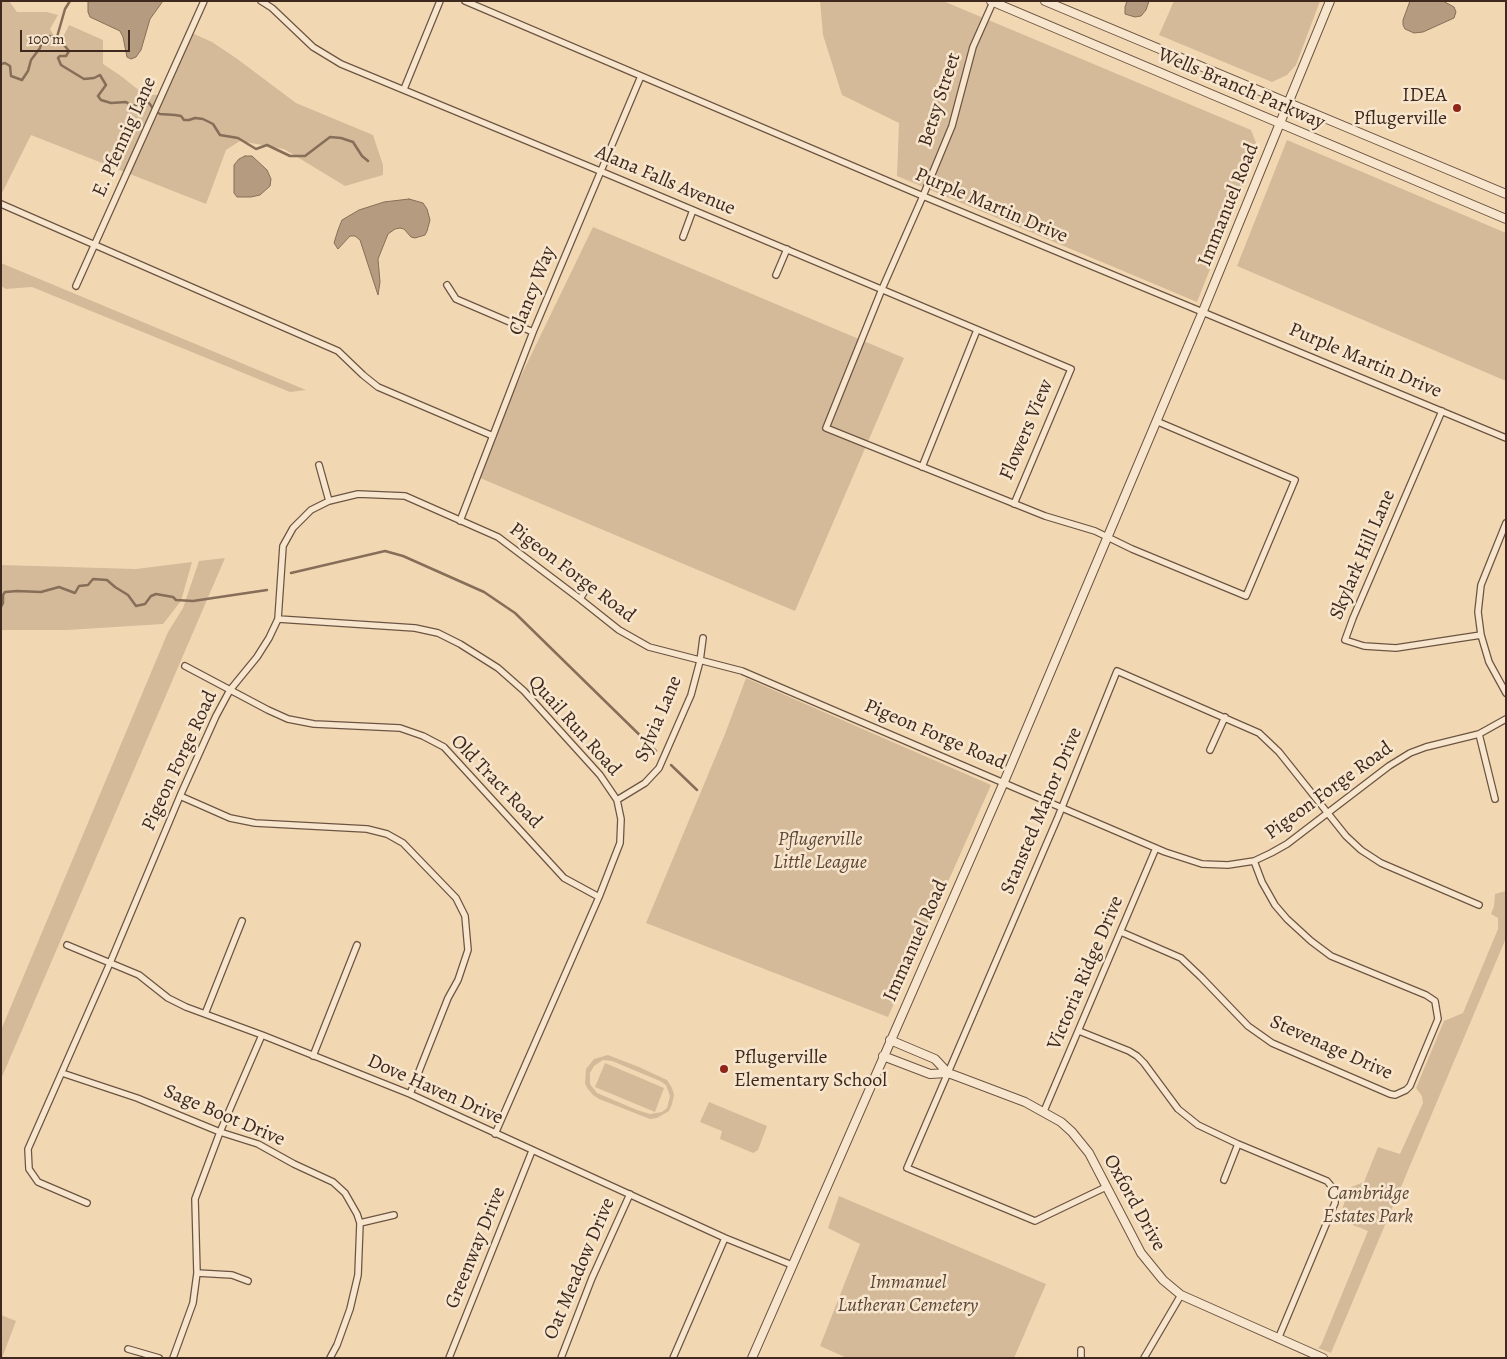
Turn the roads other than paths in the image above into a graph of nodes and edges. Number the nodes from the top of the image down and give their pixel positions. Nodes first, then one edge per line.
1 (204, 1) edge
2 (261, 1) edge
3 (275, 1) edge
4 (440, 1) edge
5 (465, 1) edge
6 (1045, 1) edge
7 (1330, 1) edge
8 (992, 2) edge
9 (272, 8) junction
10 (640, 76) junction
11 (404, 89) junction
12 (1289, 102) junction
13 (1280, 123) junction
14 (600, 171) junction
15 (1506, 194) edge
16 (923, 196) junction
17 (1, 204) edge
18 (693, 210) junction
19 (1506, 218) edge
20 (683, 237) dead end
21 (94, 244) junction
22 (786, 249) junction
23 (776, 275) dead end
24 (447, 285) dead end
25 (76, 286) dead end
26 (882, 289) junction
27 (1203, 311) junction
28 (977, 330) junction
29 (533, 332) junction
30 (1070, 369) joint
31 (1442, 411) junction
32 (1156, 421) junction
33 (493, 436) junction
34 (1506, 438) edge
35 (319, 466) dead end
36 (922, 467) junction
37 (329, 501) junction
38 (1014, 504) junction
39 (460, 521) junction
40 (1506, 523) edge
41 (1108, 537) junction
42 (588, 586) dead end
43 (580, 599) junction
44 (278, 619) junction
45 (1480, 635) junction
46 (703, 638) dead end
47 (700, 661) junction
48 (185, 666) dead end
49 (230, 690) junction
50 (1506, 693) edge
51 (1225, 717) junction
52 (1506, 720) edge
53 (1479, 734) junction
54 (1210, 750) dead end
55 (1004, 782) junction
56 (180, 796) junction
57 (1496, 799) dead end
58 (617, 800) junction
59 (1062, 807) junction
60 (1328, 815) junction
61 (1156, 848) junction
62 (1254, 860) junction
63 (599, 897) junction
64 (1479, 904) dead end
65 (242, 922) dead end
66 (1121, 932) junction
67 (67, 945) dead end
68 (356, 945) dead end
69 (110, 963) junction
70 (205, 1014) junction
71 (1079, 1031) junction
72 (262, 1035) junction
73 (890, 1040) junction
74 (313, 1056) junction
75 (883, 1056) junction
76 (62, 1073) junction
77 (948, 1073) junction
78 (410, 1094) junction
79 (1044, 1111) junction
80 (220, 1132) junction
81 (495, 1134) junction
82 (1238, 1144) junction
83 (532, 1151) junction
84 (1224, 1180) dead end
85 (1106, 1187) junction
86 (630, 1194) junction
87 (87, 1203) dead end
88 (394, 1215) dead end
89 (360, 1223) junction
90 (725, 1238) junction
91 (792, 1265) junction
92 (197, 1273) junction
93 (248, 1281) dead end
94 (1181, 1295) junction
95 (1278, 1338) junction
96 (128, 1349) dead end
97 (1081, 1350) dead end
98 (159, 1358) edge
99 (173, 1358) edge
100 (330, 1358) edge
101 (449, 1358) edge
102 (561, 1358) edge
103 (673, 1358) edge
104 (752, 1358) edge
105 (1081, 1358) edge
106 (1144, 1358) edge
107 (1323, 1358) edge

1 - 21 street, E. Pfennig Lane
2 - 9 street, Alana Falls Avenue
3 - 9 street
4 - 11 street
5 - 10 street, Purple Martin Drive
6 - 12 street, Wells Branch Parkway
7 - 12 street, Immanuel Road
8 - 13 street, Wells Branch Parkway
8 - 16 street, Betsy Street
9 - 11 street, Alana Falls Avenue
10 - 14 street, Clancy Way
10 - 16 street, Purple Martin Drive
11 - 14 street, Alana Falls Avenue
12 - 13 street, Immanuel Road
12 - 15 street, Wells Branch Parkway
13 - 19 street, Wells Branch Parkway
13 - 27 street, Immanuel Road
14 - 18 street, Alana Falls Avenue
14 - 29 street, Clancy Way
16 - 26 street, Betsy Street
16 - 27 street, Purple Martin Drive
17 - 21 street
18 - 20 street
18 - 22 street, Alana Falls Avenue
21 - 25 street, E. Pfennig Lane
21 - 33 street
22 - 23 street
22 - 26 street, Alana Falls Avenue
24 - 29 street
26 - 28 street, Alana Falls Avenue
26 - 36 street, Betsy Street
27 - 31 street, Purple Martin Drive
27 - 32 street, Immanuel Road
28 - 30 street, Alana Falls Avenue
28 - 36 street
29 - 33 street, Clancy Way
30 - 38 street, Flowers View
31 - 34 street, Purple Martin Drive
31 - 45 street, Skylark Hill Lane
32 - 41 street, Immanuel Road
32 - 41 street
33 - 39 street, Clancy Way
35 - 37 street
36 - 38 street
37 - 39 street, Pigeon Forge Road
37 - 44 street, Pigeon Forge Road
38 - 41 street
39 - 43 street, Pigeon Forge Road
40 - 45 street
41 - 55 street, Immanuel Road
42 - 43 street
43 - 47 street, Pigeon Forge Road
44 - 49 street, Pigeon Forge Road
44 - 58 street, Quail Run Road
45 - 50 street
46 - 47 street, Sylvia Lane
47 - 55 street, Pigeon Forge Road
47 - 58 street, Sylvia Lane
48 - 49 street, Old Tract Road
49 - 56 street, Pigeon Forge Road
49 - 63 street, Old Tract Road
51 - 54 street
51 - 59 street, Stansted Manor Drive
51 - 60 street, Stansted Manor Drive
52 - 53 street, Pigeon Forge Road
53 - 57 street
53 - 60 street, Pigeon Forge Road
55 - 59 street, Pigeon Forge Road
55 - 73 street, Immanuel Road
56 - 69 street, Pigeon Forge Road
56 - 78 street
58 - 63 street, Quail Run Road
59 - 61 street, Pigeon Forge Road
59 - 77 street, Stansted Manor Drive
60 - 62 street, Pigeon Forge Road
60 - 64 street, Stansted Manor Drive
61 - 62 street, Pigeon Forge Road
61 - 66 street, Victoria Ridge Drive
62 - 66 street, Stevenage Drive
63 - 81 street, Quail Run Road
65 - 70 street
66 - 71 street, Victoria Ridge Drive
67 - 69 street, Dove Haven Drive
68 - 74 street
69 - 70 street, Dove Haven Drive
69 - 76 street, Pigeon Forge Road
70 - 72 street, Dove Haven Drive
71 - 79 street, Victoria Ridge Drive
71 - 82 street
72 - 74 street, Dove Haven Drive
72 - 80 street
73 - 75 street, Immanuel Road
73 - 77 street
74 - 78 street, Dove Haven Drive
75 - 77 street
75 - 91 street, Immanuel Road
76 - 80 street, Sage Boot Drive
76 - 87 street, Pigeon Forge Road
77 - 79 street, Oxford Drive
77 - 85 street, Stansted Manor Drive
78 - 81 street, Dove Haven Drive
79 - 85 street, Oxford Drive
80 - 89 street, Sage Boot Drive
80 - 92 street
81 - 83 street, Dove Haven Drive
82 - 84 street
82 - 95 street
83 - 86 street, Dove Haven Drive
83 - 101 street, Greenway Drive
85 - 94 street, Oxford Drive
86 - 90 street, Dove Haven Drive
86 - 102 street, Oat Meadow Drive
88 - 89 street
89 - 100 street, Sage Boot Drive
90 - 91 street, Dove Haven Drive
90 - 103 street
91 - 104 street, Immanuel Road
92 - 93 street
92 - 99 street
94 - 95 street, Oxford Drive
94 - 106 street
95 - 107 street, Oxford Drive
96 - 98 street
97 - 105 street

